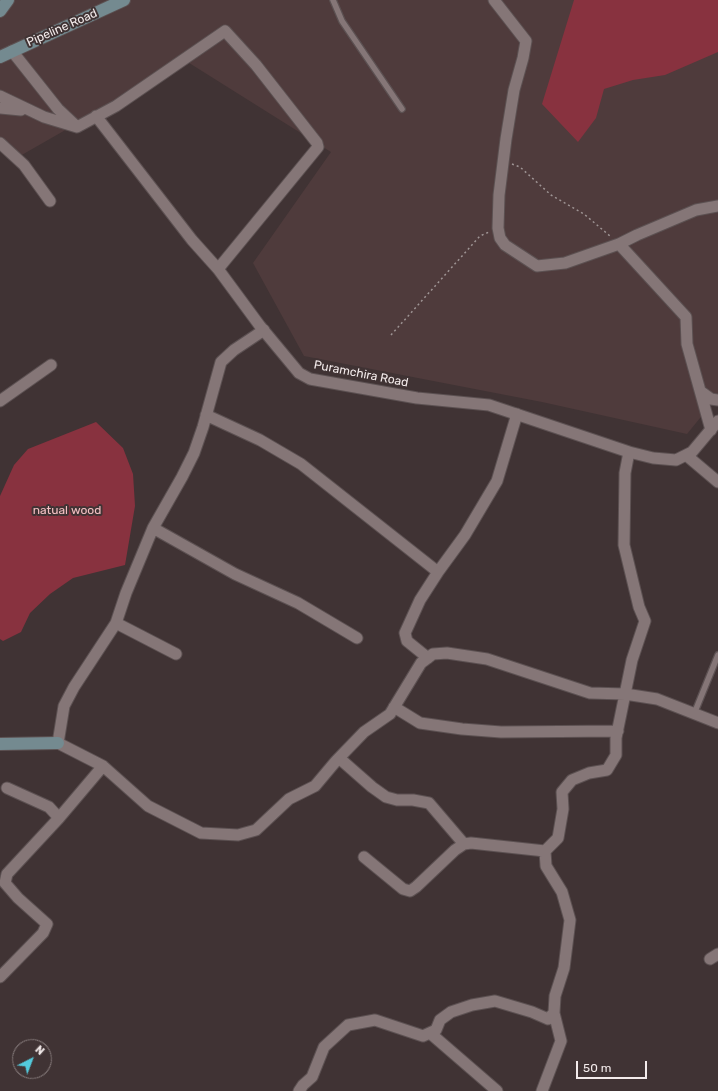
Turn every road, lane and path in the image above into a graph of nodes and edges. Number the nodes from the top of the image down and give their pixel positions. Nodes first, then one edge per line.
1 (8, 0) edge
2 (124, 0) edge
3 (332, 0) edge
4 (494, 0) edge
5 (0, 11) edge
6 (12, 51) junction
7 (0, 57) edge
8 (0, 96) edge
9 (0, 108) edge
10 (402, 109) dead end
11 (29, 110) junction
12 (96, 116) junction
13 (77, 127) junction
14 (0, 143) edge
15 (502, 166) junction
16 (50, 201) dead end
17 (718, 206) edge
18 (498, 228) junction
19 (619, 244) junction
20 (218, 269) junction
21 (264, 330) junction
22 (391, 336) dead end
23 (52, 365) dead end
24 (700, 391) junction
25 (718, 400) edge
26 (0, 401) edge
27 (517, 414) junction
28 (206, 415) junction
29 (718, 421) edge
30 (711, 430) junction
31 (629, 452) junction
32 (686, 455) junction
33 (718, 482) edge
34 (153, 528) junction
35 (438, 572) junction
36 (116, 622) junction
37 (357, 638) dead end
38 (176, 654) dead end
39 (718, 655) edge
40 (428, 658) junction
41 (625, 694) junction
42 (394, 707) junction
43 (694, 714) junction
44 (718, 723) edge
45 (618, 730) junction
46 (58, 743) junction
47 (0, 744) edge
48 (339, 758) junction
49 (103, 766) junction
50 (7, 788) dead end
51 (59, 818) junction
52 (464, 844) junction
53 (545, 851) junction
54 (364, 857) dead end
55 (0, 978) edge
56 (554, 1013) junction
57 (430, 1033) junction
58 (300, 1091) edge
59 (497, 1091) edge
60 (542, 1091) edge

1 - 5 street
2 - 6 street, Pipeline Road
3 - 10 lane
4 - 15 street
6 - 7 street, Pipeline Road
6 - 13 street
8 - 11 street
9 - 11 street
11 - 13 street
12 - 13 street
12 - 20 street, Puramchira Road
12 - 20 street
14 - 16 street
15 - 18 street
15 - 19 path
17 - 19 street
18 - 19 street
18 - 22 path
19 - 24 street
20 - 21 street, Puramchira Road
21 - 27 street, Puramchira Road
21 - 28 street
23 - 26 street
24 - 25 street
24 - 30 street
27 - 31 street, Puramchira Road
27 - 35 street
28 - 34 street
28 - 35 street
29 - 30 street
30 - 32 street
31 - 32 street, Puramchira Road
31 - 41 street
32 - 33 street
34 - 36 street
34 - 37 street
35 - 40 street
36 - 38 street
36 - 46 street
39 - 43 lane
40 - 41 street
40 - 42 street
41 - 43 street
41 - 45 street
42 - 45 street
42 - 48 street
43 - 44 street
45 - 53 street
46 - 47 street
46 - 49 street
48 - 49 street
48 - 52 street
49 - 51 street
50 - 51 street
51 - 55 street
52 - 53 street
52 - 54 street
53 - 56 street
56 - 57 street
56 - 60 street
57 - 58 street
57 - 59 street

